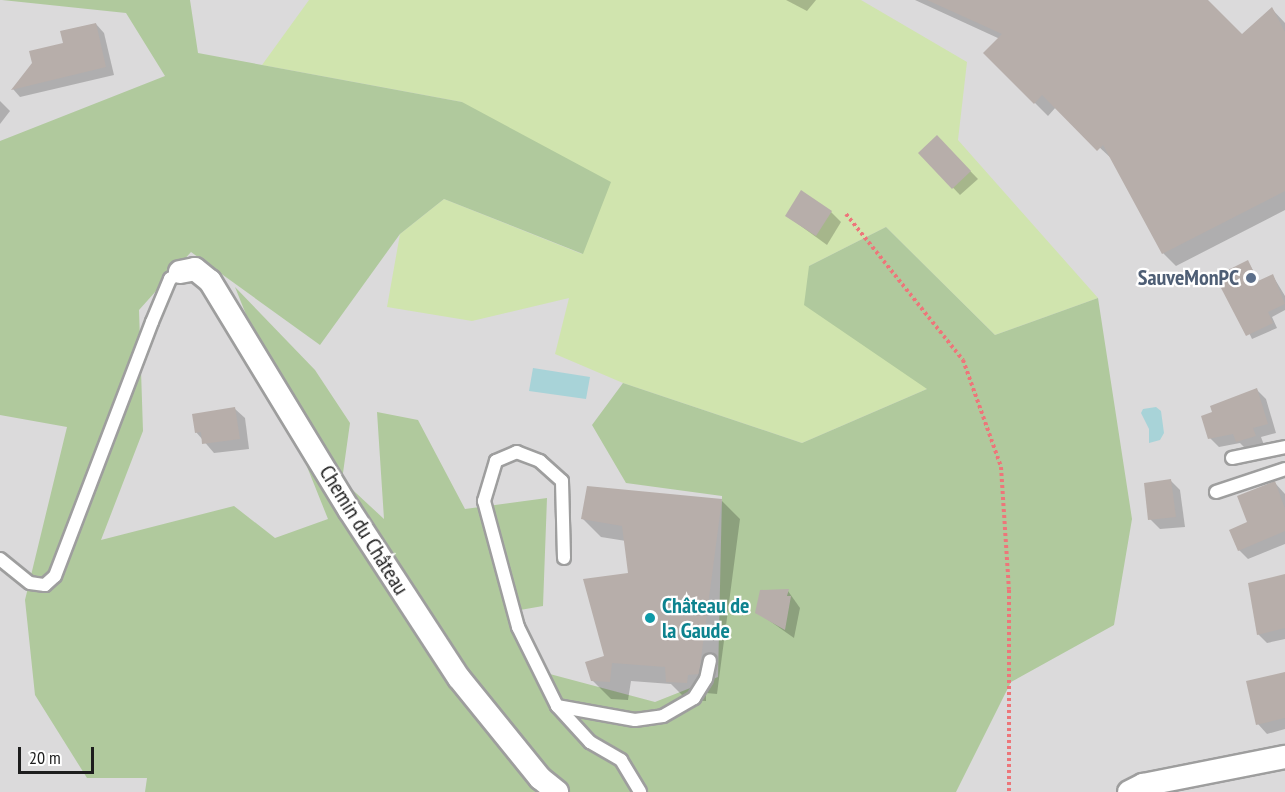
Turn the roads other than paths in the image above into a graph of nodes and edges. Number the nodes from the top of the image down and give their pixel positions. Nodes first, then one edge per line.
1 (180, 272) joint
2 (1285, 447) edge
3 (1232, 458) dead end
4 (1285, 469) edge
5 (1216, 492) dead end
6 (564, 558) dead end
7 (0, 559) edge
8 (710, 660) dead end
9 (557, 706) junction
10 (1285, 757) edge
11 (557, 792) edge
12 (639, 792) edge
13 (1129, 792) edge

1 - 7 lane
1 - 11 street, Chemin du Château
2 - 3 lane
4 - 5 lane
6 - 9 lane
8 - 9 lane
9 - 12 lane
10 - 13 street

